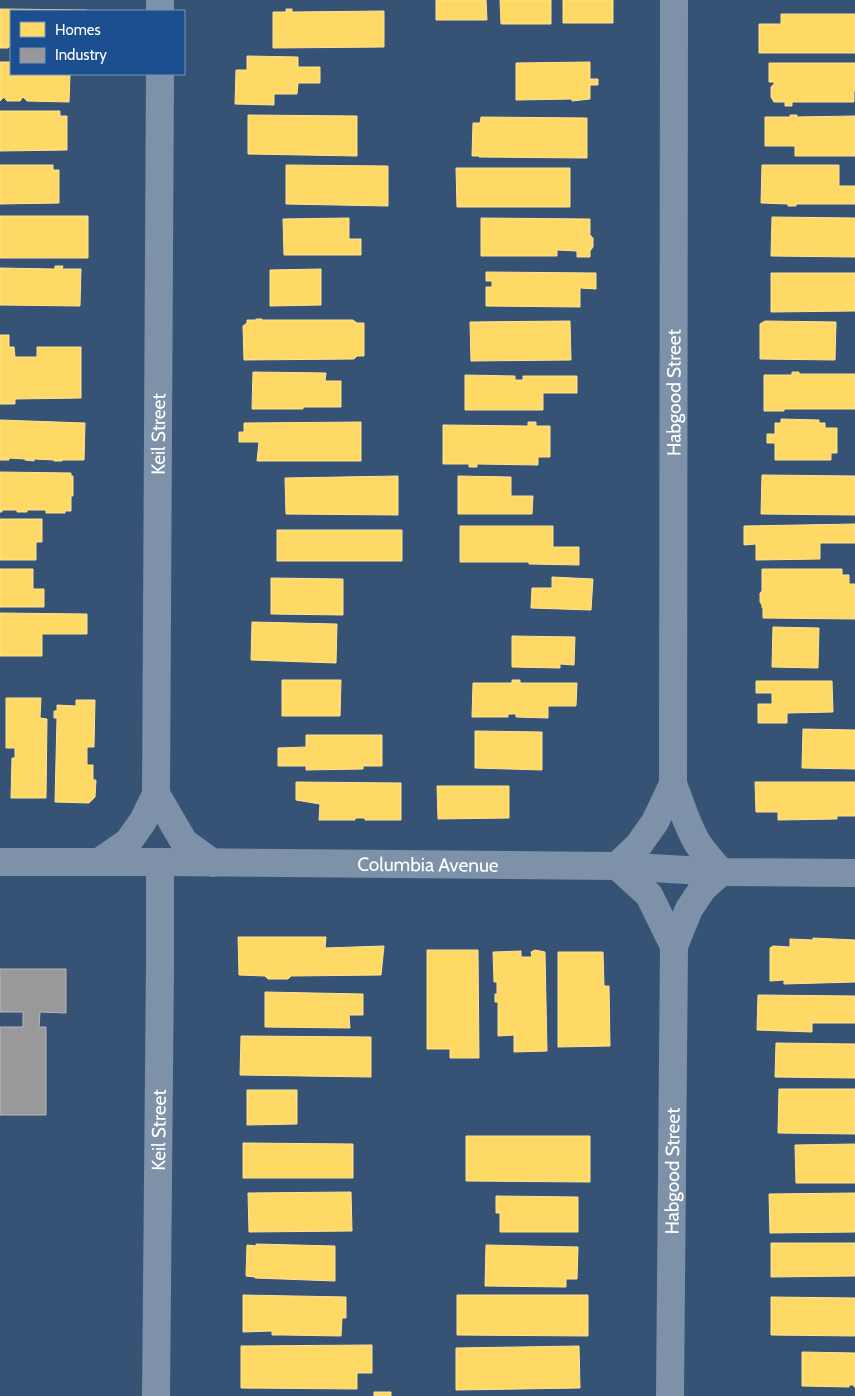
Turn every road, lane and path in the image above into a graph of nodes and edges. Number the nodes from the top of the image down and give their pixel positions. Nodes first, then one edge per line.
1 (674, 0) edge
2 (160, 75) edge
3 (673, 784) junction
4 (156, 794) junction
5 (0, 862) edge
6 (98, 862) junction
7 (160, 862) junction
8 (213, 863) junction
9 (617, 866) junction
10 (721, 872) junction
11 (855, 873) edge
12 (674, 946) junction
13 (156, 1396) edge
14 (670, 1396) edge

1 - 3 street, Habgood Street
2 - 4 street, Keil Street
3 - 9 street, Habgood Street
3 - 10 street, Habgood Street
4 - 6 street, Keil Street
4 - 8 street
5 - 6 street, Columbia Avenue
6 - 7 street, Columbia Avenue
7 - 8 street, Columbia Avenue
7 - 13 street, Keil Street
8 - 9 street, Columbia Avenue
9 - 10 street, Columbia Avenue
9 - 12 street, Habgood Street
10 - 11 street, Columbia Avenue
10 - 12 street, Habgood Street
12 - 14 street, Habgood Street

